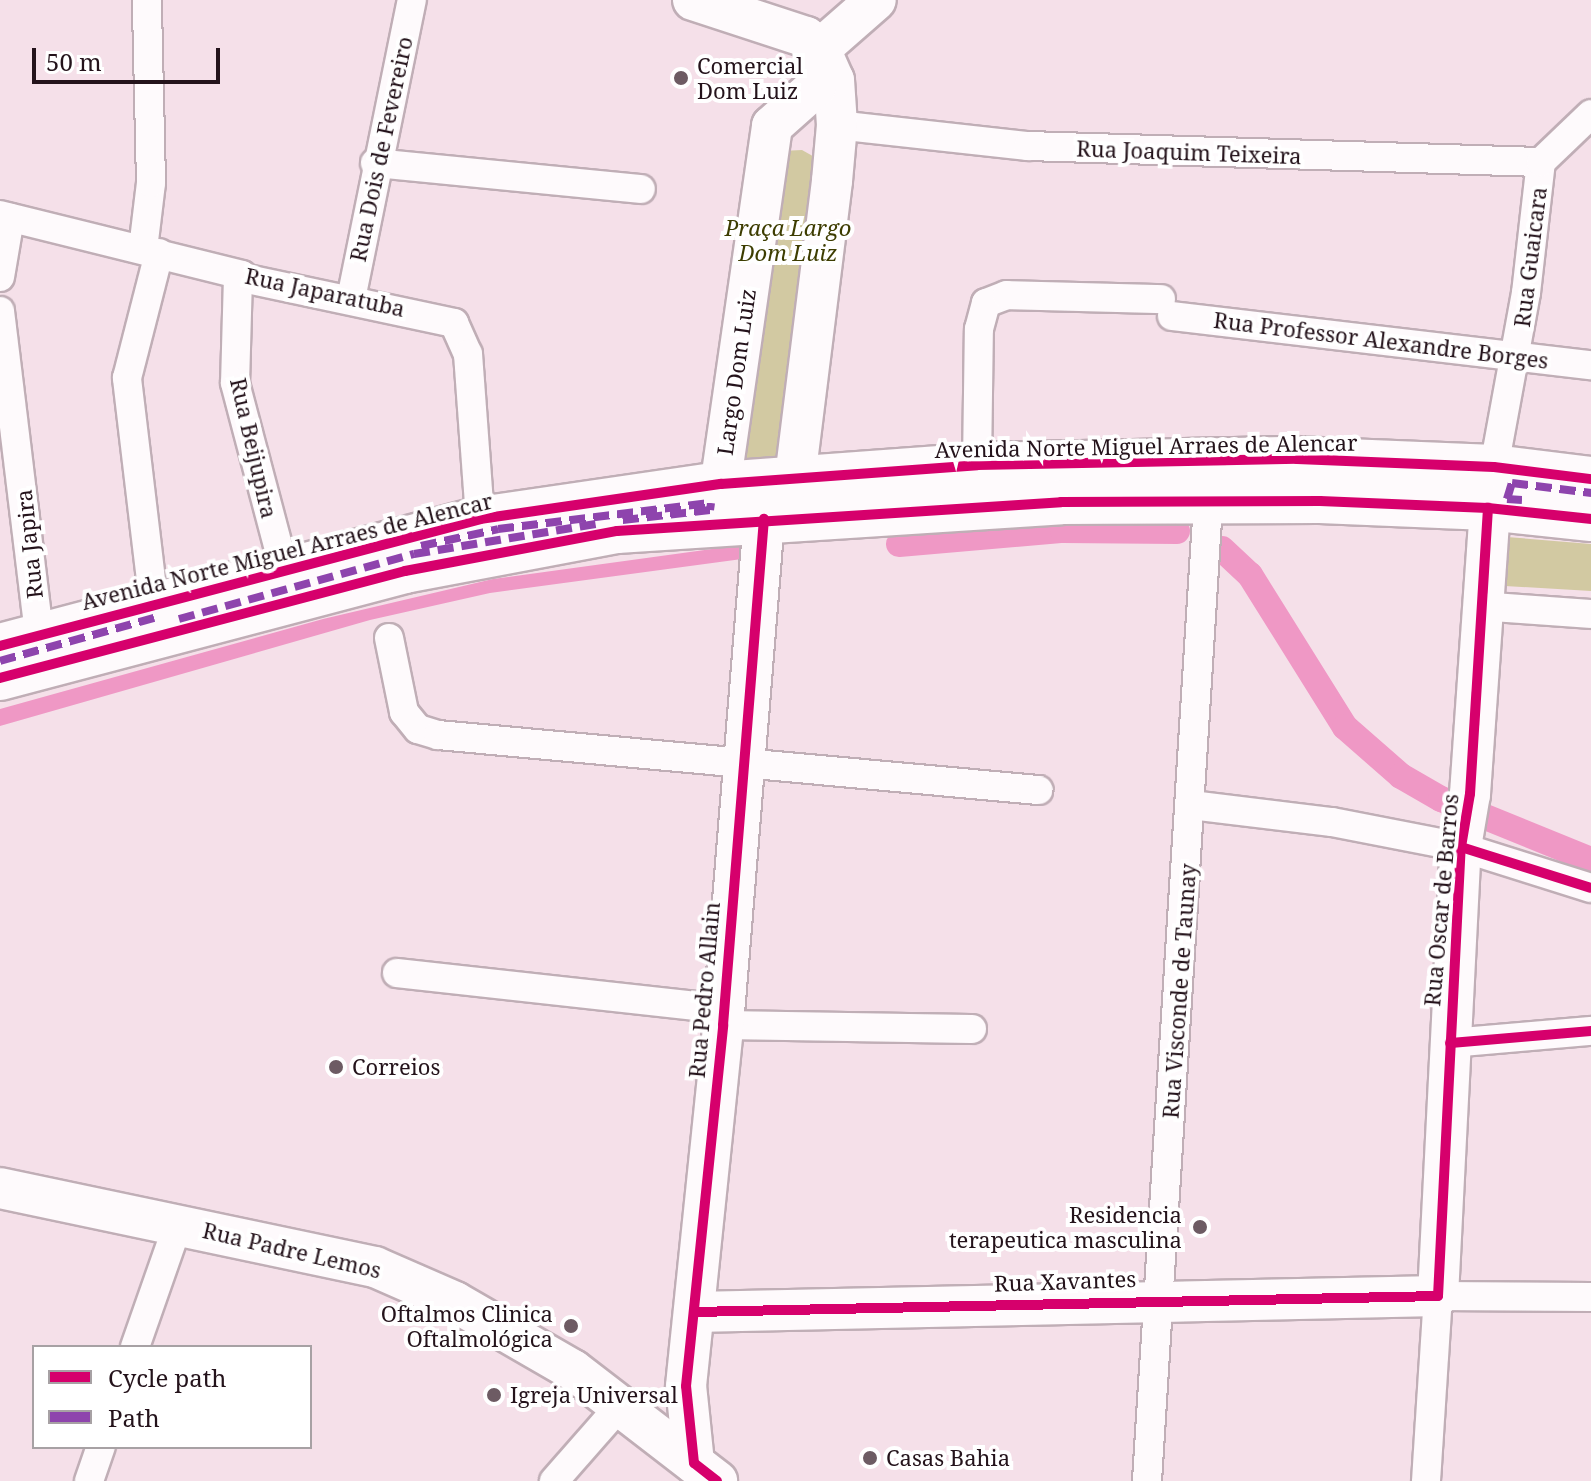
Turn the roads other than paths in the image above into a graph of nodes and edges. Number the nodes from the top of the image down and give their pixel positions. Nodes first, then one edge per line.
1 (147, 0) edge
2 (412, 0) edge
3 (693, 0) edge
4 (876, 0) edge
5 (821, 51) junction
6 (1591, 114) edge
7 (775, 119) junction
8 (837, 125) junction
9 (1541, 162) junction
10 (375, 163) junction
11 (641, 189) dead end
12 (5, 216) edge
13 (151, 251) junction
14 (0, 277) edge
15 (238, 277) junction
16 (351, 299) junction
17 (0, 311) edge
18 (1516, 355) junction
19 (1591, 365) edge
20 (977, 465) junction
21 (1591, 479) edge
22 (1491, 487) junction
23 (1591, 493) edge
24 (751, 500) junction
25 (1208, 502) junction
26 (1591, 507) edge
27 (480, 519) junction
28 (1591, 519) edge
29 (284, 569) junction
30 (154, 605) junction
31 (1479, 606) junction
32 (1591, 614) edge
33 (389, 638) dead end
34 (19, 640) edge
35 (0, 661) edge
36 (0, 668) edge
37 (0, 678) edge
38 (742, 766) junction
39 (1038, 790) dead end
40 (1191, 805) junction
41 (1465, 824) junction
42 (1591, 888) edge
43 (397, 973) dead end
44 (723, 1017) junction
45 (972, 1029) dead end
46 (1591, 1031) edge
47 (1450, 1043) junction
48 (0, 1188) edge
49 (178, 1224) junction
50 (1438, 1296) junction
51 (1591, 1297) edge
52 (1158, 1298) junction
53 (694, 1312) junction
54 (136, 1345) edge
55 (690, 1364) junction
56 (620, 1406) junction
57 (100, 1449) edge
58 (705, 1472) edge
59 (89, 1481) edge
60 (554, 1481) edge
61 (1147, 1481) edge
62 (1426, 1481) edge

1 - 13 street
2 - 10 street, Rua Dois de Fevereiro
3 - 5 street
4 - 5 street
5 - 7 street
5 - 8 street
6 - 9 street, Rua Guaicara
7 - 8 street
7 - 24 street, Largo Dom Luiz
8 - 9 street, Rua Joaquim Teixeira
8 - 24 street
9 - 18 street, Rua Guaicara
10 - 11 street
10 - 16 street, Rua Dois de Fevereiro
12 - 13 street, Rua Japaratuba
12 - 14 street
13 - 15 street, Rua Japaratuba
13 - 30 street
15 - 16 street, Rua Japaratuba
15 - 29 street, Rua Beijupira
16 - 27 street, Rua Japaratuba
17 - 34 street, Rua Japira
18 - 19 street, Rua Professor Alexandre Borges
18 - 20 street, Rua Professor Alexandre Borges
18 - 22 street, Rua Guaicara
20 - 22 main road, Avenida Norte Miguel Arraes de Alencar
20 - 24 main road, Avenida Norte Miguel Arraes de Alencar
21 - 22 main road, Avenida Norte Miguel Arraes de Alencar
22 - 25 main road, Avenida Norte Miguel Arraes de Alencar
22 - 28 main road, Avenida Norte Miguel Arraes de Alencar
22 - 31 street, Rua Oscar de Barros
23 - 26 street
24 - 24 street
24 - 25 main road, Avenida Norte Miguel Arraes de Alencar
24 - 27 main road, Avenida Norte Miguel Arraes de Alencar
24 - 37 main road, Avenida Norte Miguel Arraes de Alencar
24 - 38 street, Rua Pedro Allain
25 - 40 street, Rua Visconde de Taunay
27 - 29 main road, Avenida Norte Miguel Arraes de Alencar
29 - 30 main road, Avenida Norte Miguel Arraes de Alencar
30 - 34 main road, Avenida Norte Miguel Arraes de Alencar
31 - 32 street
31 - 41 street, Rua Oscar de Barros
33 - 38 street
35 - 36 street
38 - 39 street
38 - 44 street, Rua Pedro Allain
40 - 41 street
40 - 52 street, Rua Visconde de Taunay
41 - 42 street
41 - 47 street, Rua Oscar de Barros
43 - 44 street
44 - 45 street
44 - 53 street, Rua Pedro Allain
46 - 47 street
47 - 50 street, Rua Oscar de Barros
48 - 49 street, Rua Padre Lemos
49 - 54 street
49 - 56 street, Rua Padre Lemos
50 - 51 street, Rua Xavantes
50 - 52 street, Rua Xavantes
50 - 62 street, Rua Oscar de Barros
52 - 53 street, Rua Xavantes
52 - 61 street, Rua Visconde de Taunay
53 - 55 street, Rua Pedro Allain
55 - 56 street
55 - 58 street, Rua Pedro Allain
56 - 58 street, Rua Padre Lemos
56 - 60 street
57 - 59 street

